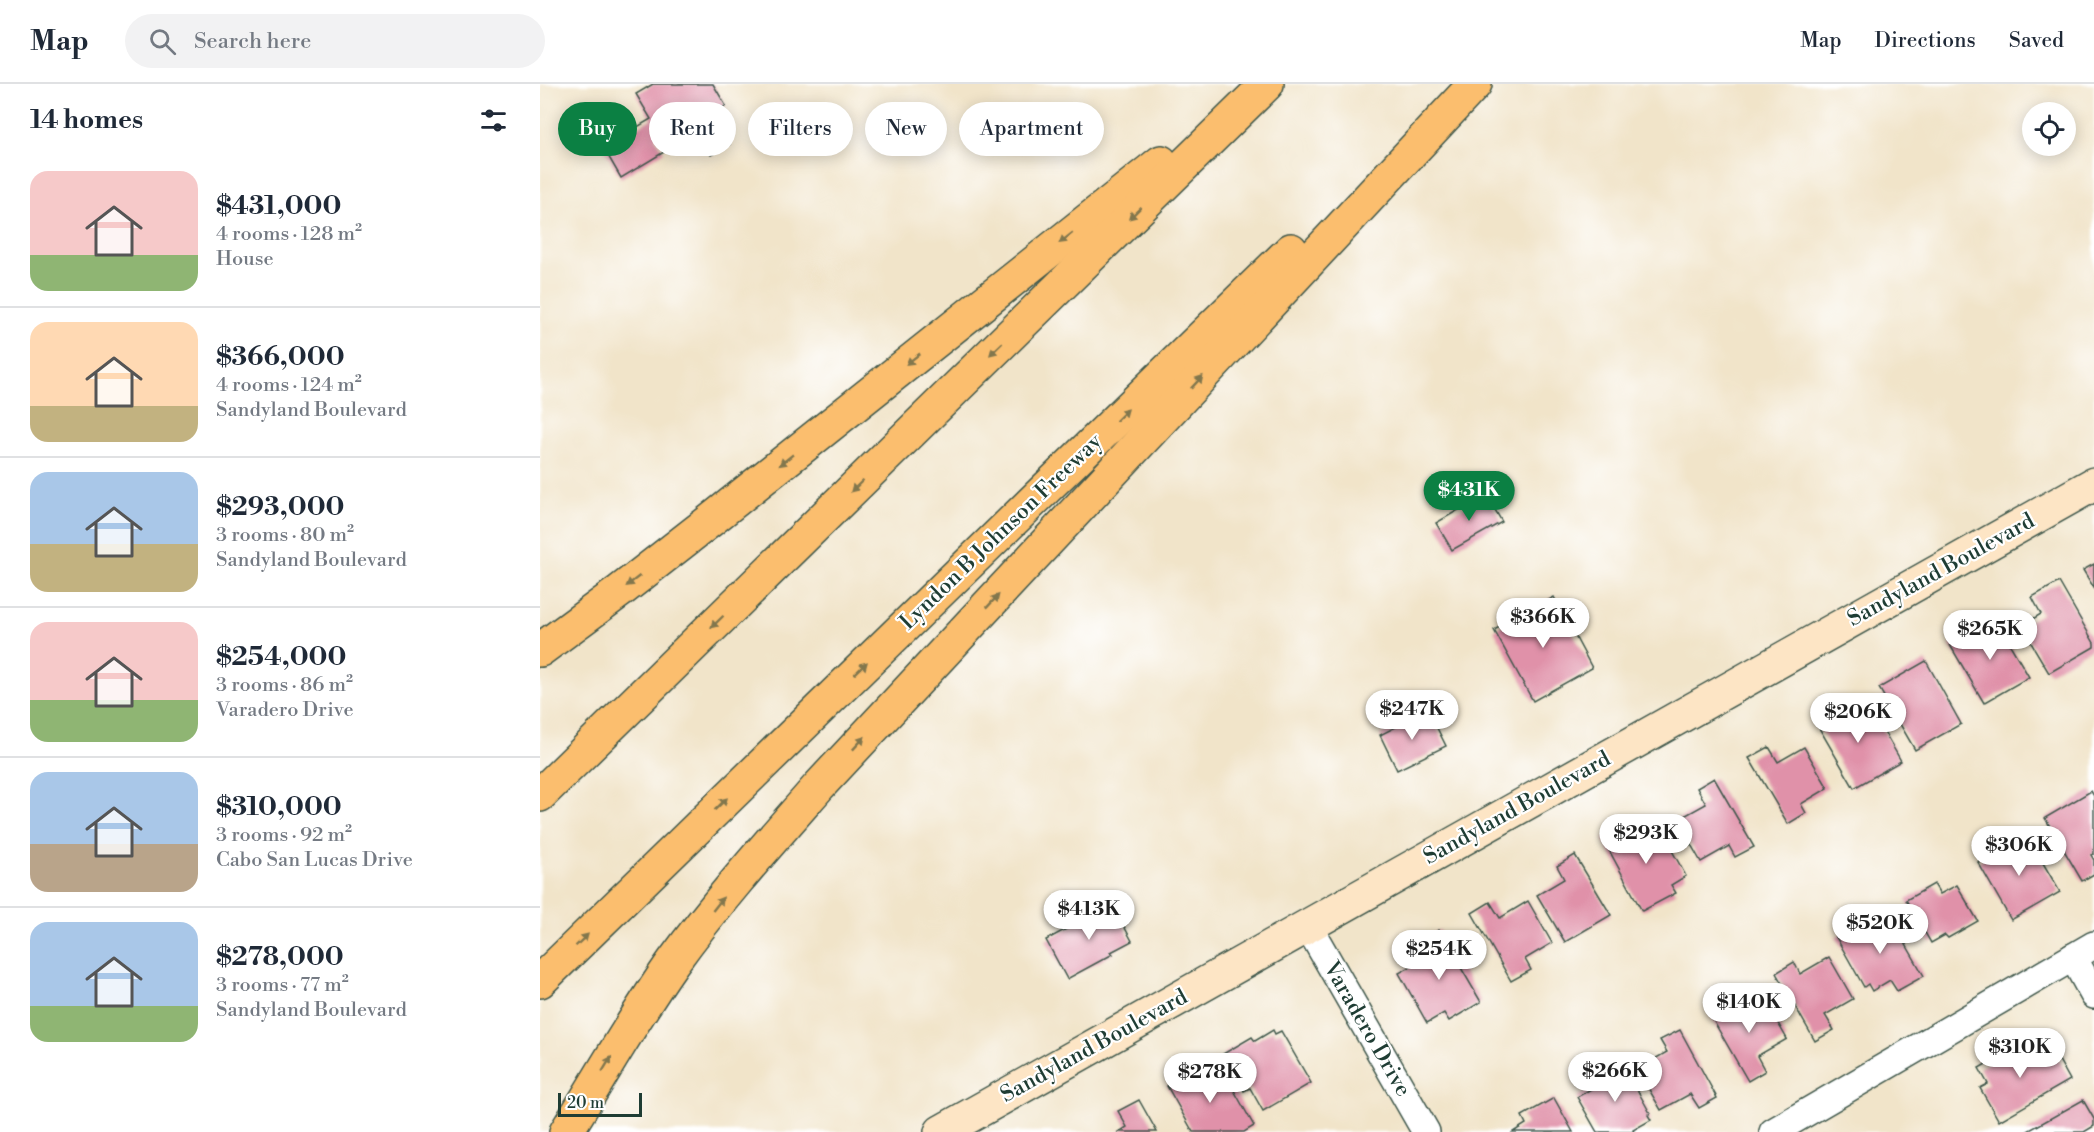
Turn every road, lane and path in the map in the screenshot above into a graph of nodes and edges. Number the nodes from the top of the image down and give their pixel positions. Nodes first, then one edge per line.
1 (1260, 84) edge
2 (1267, 84) edge
3 (1463, 84) edge
4 (1475, 84) edge
5 (2094, 484) edge
6 (540, 650) edge
7 (540, 795) edge
8 (1308, 926) junction
9 (2083, 951) edge
10 (540, 981) edge
11 (2094, 995) edge
12 (569, 1130) edge
13 (941, 1132) edge
14 (1426, 1132) edge
15 (1773, 1132) edge

1 -> 6 highway
2 -> 7 highway
10 -> 3 highway, Lyndon B Johnson Freeway
12 -> 4 highway
5 - 8 street, Sandyland Boulevard
8 - 13 street, Sandyland Boulevard
8 - 14 street, Varadero Drive
9 - 11 street
9 - 15 street

